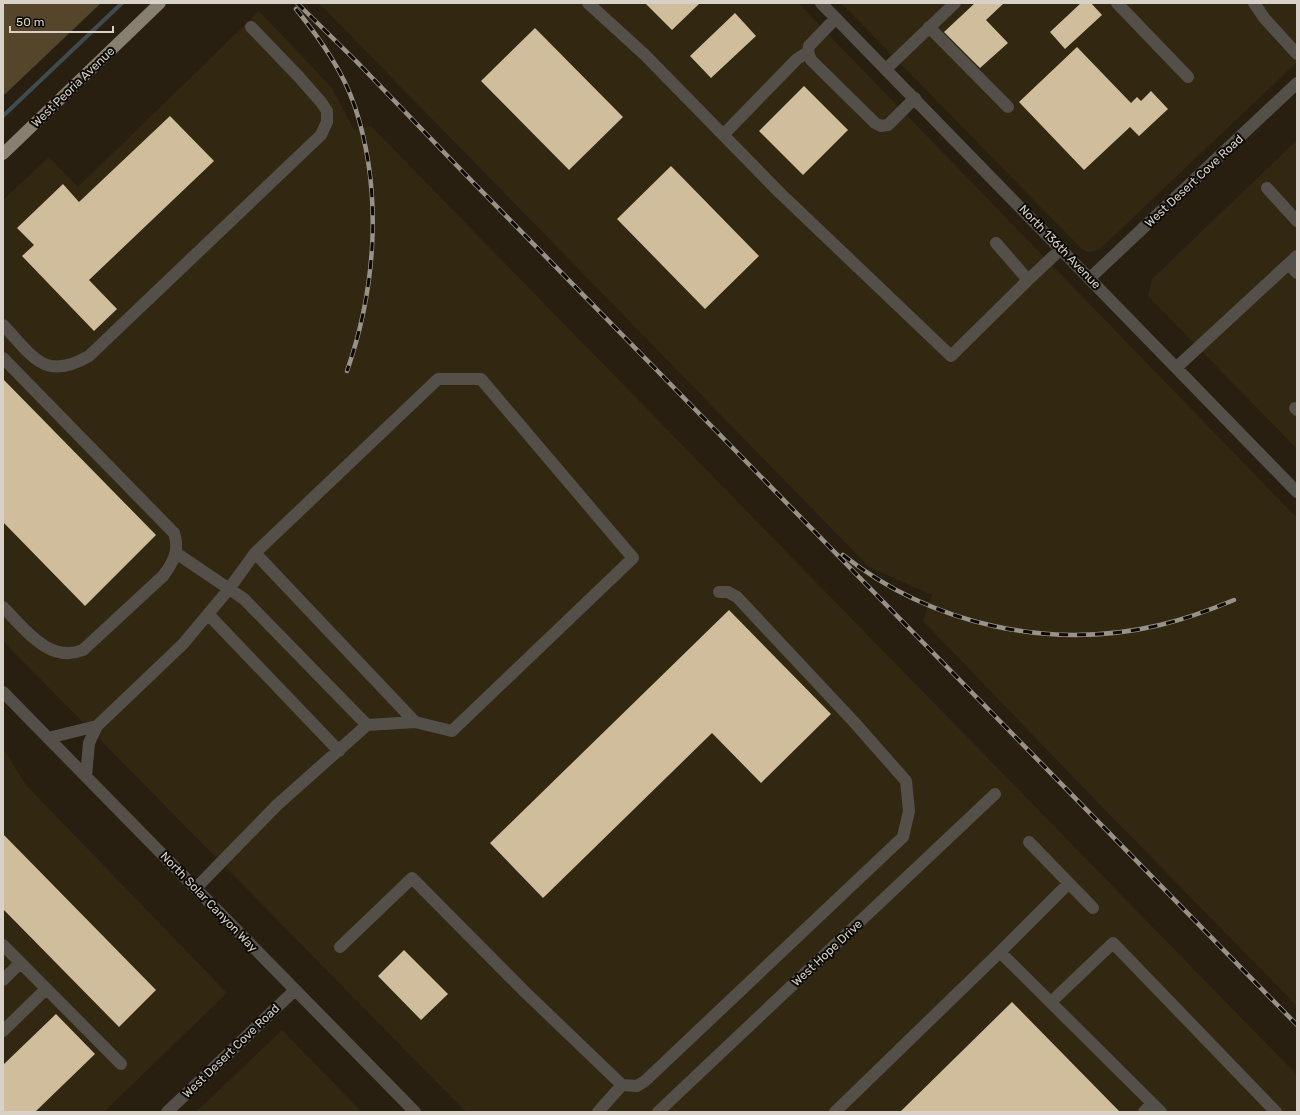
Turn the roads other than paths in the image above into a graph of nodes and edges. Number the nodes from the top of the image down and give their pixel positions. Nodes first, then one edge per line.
1 (160, 3) edge
2 (588, 3) edge
3 (821, 3) edge
4 (955, 3) edge
5 (1117, 3) edge
6 (1254, 3) edge
7 (836, 18) junction
8 (251, 27) dead end
9 (929, 27) junction
10 (808, 52) junction
11 (1297, 54) edge
12 (886, 69) junction
13 (1188, 77) dead end
14 (1297, 83) edge
15 (915, 98) junction
16 (1008, 107) dead end
17 (723, 134) junction
18 (3, 154) edge
19 (1267, 188) dead end
20 (1297, 221) edge
21 (996, 244) dead end
22 (1062, 248) junction
23 (1294, 265) edge
24 (1090, 278) junction
25 (1028, 280) junction
26 (3, 325) edge
27 (3, 358) edge
28 (1177, 367) junction
29 (1297, 492) edge
30 (255, 552) junction
31 (176, 553) junction
32 (229, 589) junction
33 (719, 592) dead end
34 (3, 607) edge
35 (208, 614) junction
36 (3, 692) edge
37 (415, 722) junction
38 (367, 725) junction
39 (97, 726) junction
40 (48, 738) junction
41 (339, 751) junction
42 (86, 776) junction
43 (995, 794) dead end
44 (1029, 842) dead end
45 (1069, 883) junction
46 (196, 888) junction
47 (1093, 908) dead end
48 (3, 945) edge
49 (340, 947) dead end
50 (1000, 952) junction
51 (20, 963) junction
52 (3, 980) edge
53 (46, 989) junction
54 (295, 990) junction
55 (1051, 1002) junction
56 (3, 1031) edge
57 (121, 1064) dead end
58 (622, 1085) junction
59 (1152, 1103) junction
60 (167, 1112) edge
61 (415, 1112) edge
62 (598, 1112) edge
63 (658, 1112) edge
64 (835, 1112) edge
65 (1144, 1112) edge
66 (1161, 1112) edge
67 (1276, 1112) edge

1 - 18 main road, West Peoria Avenue
2 - 17 street
3 - 7 street, North 136th Avenue
4 - 9 street
5 - 13 street
6 - 11 street
7 - 10 street
7 - 12 street, North 136th Avenue
8 - 26 street
9 - 12 street
9 - 16 street
10 - 15 street
10 - 17 street
12 - 15 street, North 136th Avenue
14 - 24 street, West Desert Cove Road
15 - 22 street, North 136th Avenue
17 - 25 street
19 - 20 street
21 - 25 street
22 - 24 street, North 136th Avenue
22 - 25 street
23 - 28 street
24 - 28 street, North 136th Avenue
27 - 31 street
28 - 29 street, North 136th Avenue
30 - 32 street
30 - 37 street
30 - 37 street
31 - 32 street
31 - 34 street
32 - 35 street
32 - 38 street
33 - 58 street
35 - 39 street
35 - 41 street
36 - 40 street, North Solar Canyon Way
37 - 38 street
38 - 41 street
39 - 40 street
39 - 42 street
40 - 42 street, North Solar Canyon Way
41 - 46 street
42 - 46 street, North Solar Canyon Way
43 - 63 street, West Hope Drive
44 - 45 street
45 - 47 street
45 - 50 street
46 - 54 street, North Solar Canyon Way
48 - 51 street
49 - 58 street
50 - 55 street
50 - 64 street
51 - 52 street
51 - 53 street
53 - 56 street
53 - 57 street
54 - 60 street, West Desert Cove Road
54 - 61 street, North Solar Canyon Way
55 - 59 street
55 - 67 street
58 - 62 street
59 - 65 street
59 - 66 street

